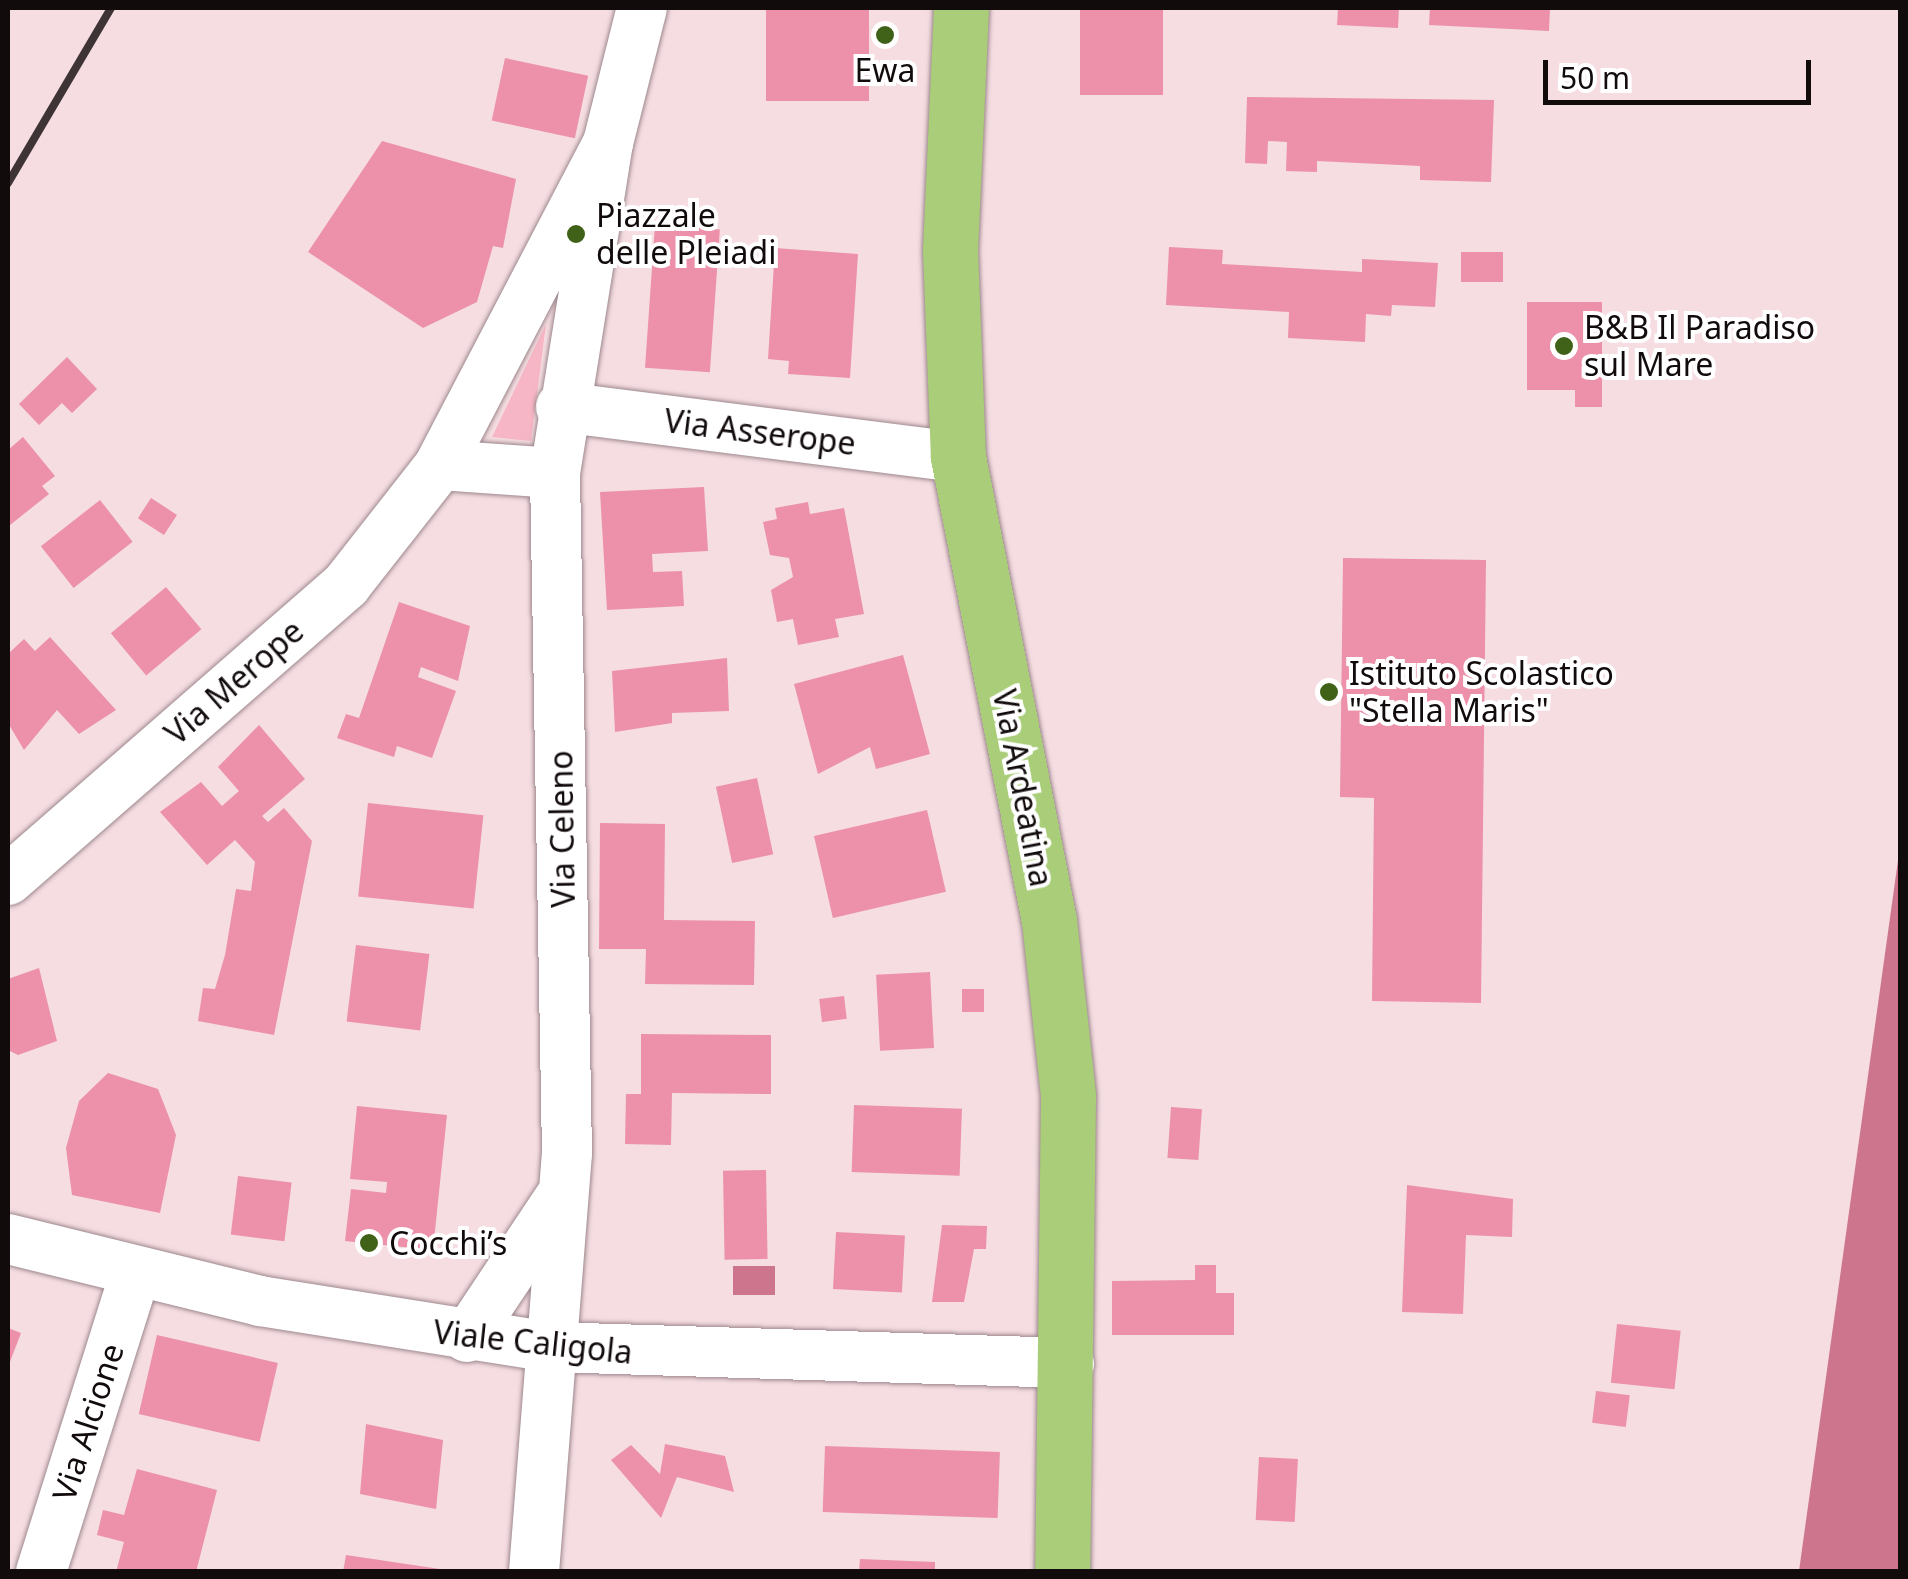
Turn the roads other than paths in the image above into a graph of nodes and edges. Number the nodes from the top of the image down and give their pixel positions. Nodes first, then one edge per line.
1 (642, 8) edge
2 (961, 8) edge
3 (608, 143) junction
4 (561, 407) junction
5 (958, 457) junction
6 (440, 465) junction
7 (555, 473) junction
8 (8, 880) edge
9 (566, 1186) junction
10 (8, 1239) edge
11 (135, 1274) junction
12 (467, 1337) junction
13 (550, 1348) junction
14 (1069, 1363) junction
15 (41, 1572) edge
16 (534, 1572) edge
17 (1062, 1572) edge

1 - 3 street
2 - 5 main road, Via Ardeatina
3 - 4 street
3 - 6 street
4 - 5 street, Via Asserope
4 - 7 street
5 - 14 main road, Via Ardeatina
6 - 7 street
6 - 8 street, Via Merope
7 - 9 street, Via Celeno
9 - 12 street
9 - 13 street, Via Celeno
10 - 11 street, Viale Caligola
11 - 12 street, Viale Caligola
11 - 15 street, Via Alcione
12 - 13 street, Viale Caligola
13 - 14 street, Viale Caligola
13 - 16 street, Via Celeno
14 - 17 main road, Via Ardeatina

